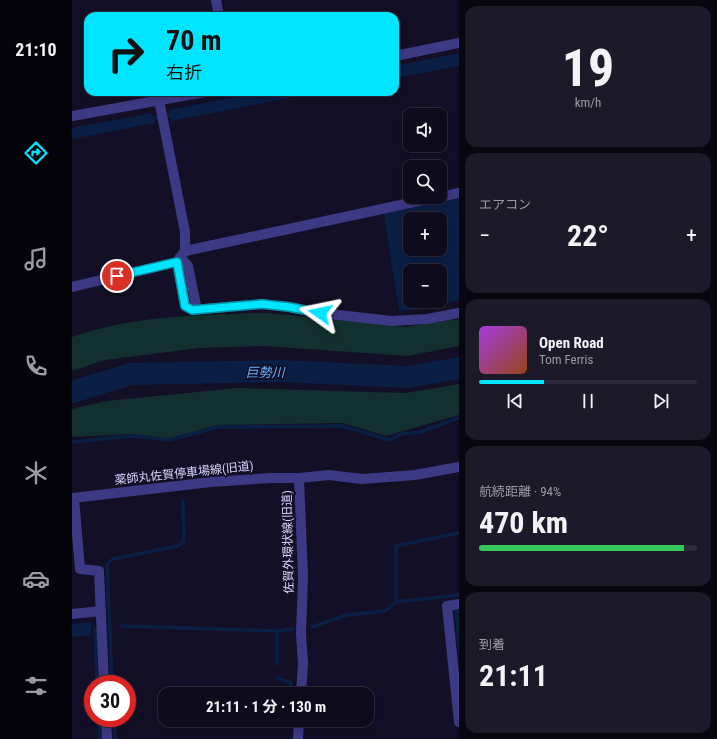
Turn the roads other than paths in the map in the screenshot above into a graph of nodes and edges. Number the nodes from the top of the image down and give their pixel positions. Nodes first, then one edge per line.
1 (216, 0) edge
2 (218, 12) edge
3 (459, 43) edge
4 (399, 55) edge
5 (182, 96) edge
6 (159, 100) junction
7 (72, 116) edge
8 (459, 192) edge
9 (447, 195) edge
10 (409, 204) edge
11 (181, 257) junction
12 (72, 287) edge
13 (196, 310) junction
14 (459, 313) edge
15 (459, 469) edge
16 (299, 478) junction
17 (73, 498) edge
18 (459, 604) edge
19 (101, 611) junction
20 (72, 614) edge
21 (104, 675) edge
22 (301, 687) edge
23 (459, 722) edge
24 (106, 727) edge
25 (299, 727) edge
26 (107, 739) edge
27 (298, 739) edge

1 - 2 street
3 - 4 street
5 - 6 street
6 - 7 street
6 - 11 street
8 - 9 street
10 - 11 street
11 - 12 street
11 - 13 street
11 - 13 street
13 - 14 street
15 - 16 street, 佐賀外環状線(旧道)
16 - 17 street, 薬師丸佐賀停車場線(旧道)
16 - 22 street, 佐賀外環状線(旧道)
17 - 19 street
18 - 23 street
19 - 20 street
19 - 21 street
24 - 26 street
25 - 27 street

